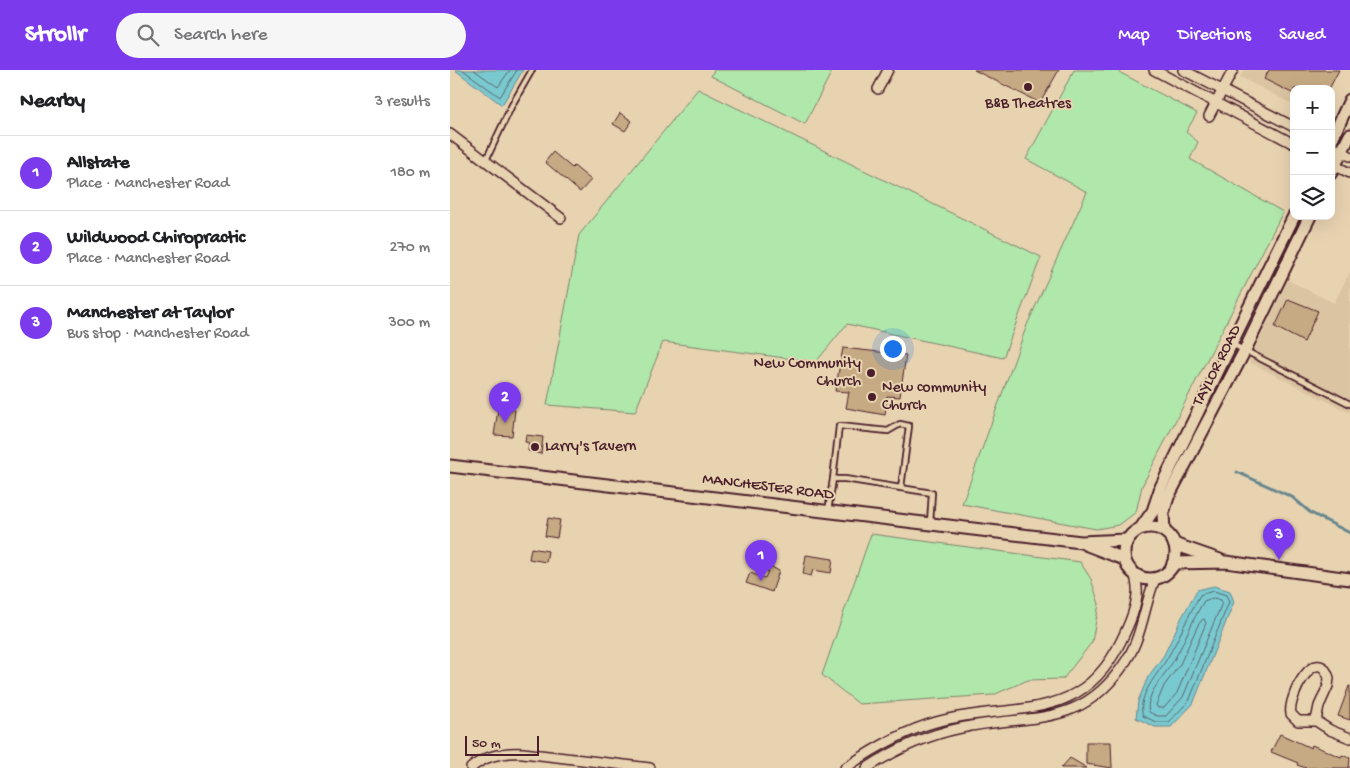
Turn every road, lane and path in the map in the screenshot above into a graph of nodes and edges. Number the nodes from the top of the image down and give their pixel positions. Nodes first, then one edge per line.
1 (532, 70) edge
2 (888, 70) edge
3 (1154, 70) edge
4 (1183, 70) edge
5 (1233, 70) edge
6 (878, 89) dead end
7 (1222, 91) junction
8 (1350, 100) edge
9 (1216, 103) junction
10 (1209, 116) dead end
11 (1290, 125) edge
12 (1335, 132) edge
13 (450, 134) edge
14 (1350, 135) edge
15 (1290, 142) edge
16 (1341, 151) edge
17 (485, 161) junction
18 (1335, 162) edge
19 (1335, 169) edge
20 (1350, 173) edge
21 (561, 218) dead end
22 (1292, 220) edge
23 (1308, 220) edge
24 (1232, 344) junction
25 (1245, 350) junction
26 (1350, 404) edge
27 (450, 466) edge
28 (833, 479) junction
29 (901, 488) junction
30 (828, 512) junction
31 (930, 524) junction
32 (1141, 528) junction
33 (1164, 531) junction
34 (1127, 540) junction
35 (1081, 542) junction
36 (1174, 544) junction
37 (1124, 559) junction
38 (1226, 562) junction
39 (1174, 564) junction
40 (1135, 575) junction
41 (1155, 579) junction
42 (1350, 579) edge
43 (1035, 708) junction
44 (1036, 719) junction
45 (1316, 720) junction
46 (1350, 738) edge
47 (589, 764) edge
48 (472, 768) edge
49 (650, 768) edge
50 (845, 768) edge
51 (867, 768) edge

1 - 17 lane
2 - 6 street
3 - 9 street
4 - 7 street
5 - 7 street
7 - 9 street
7 - 11 street
8 - 12 street
9 - 10 street
9 - 15 street
13 - 17 street
14 - 16 street
16 - 18 street
17 - 21 street
19 - 20 street
22 - 24 street, TAYLOR ROAD
23 - 25 street, TAYLOR ROAD
24 - 25 lane
24 - 32 street, TAYLOR ROAD
25 - 26 lane
25 - 33 street, TAYLOR ROAD
27 - 30 street, MANCHESTER ROAD
28 - 29 lane
28 - 29 lane
28 - 30 lane
29 - 31 lane
30 - 31 street, MANCHESTER ROAD
31 - 35 street, MANCHESTER ROAD
32 - 33 street
32 - 34 street
33 - 36 street
34 - 35 street, MANCHESTER ROAD
34 - 37 street
35 - 37 street, MANCHESTER ROAD
36 - 38 street
36 - 39 street
37 - 40 street
38 - 39 street
38 - 42 street
39 - 41 street
40 - 41 street
40 - 43 street
41 - 44 street
43 - 44 street
43 - 50 street
44 - 51 street
45 - 45 street
45 - 46 street
47 - 48 street
47 - 49 street

